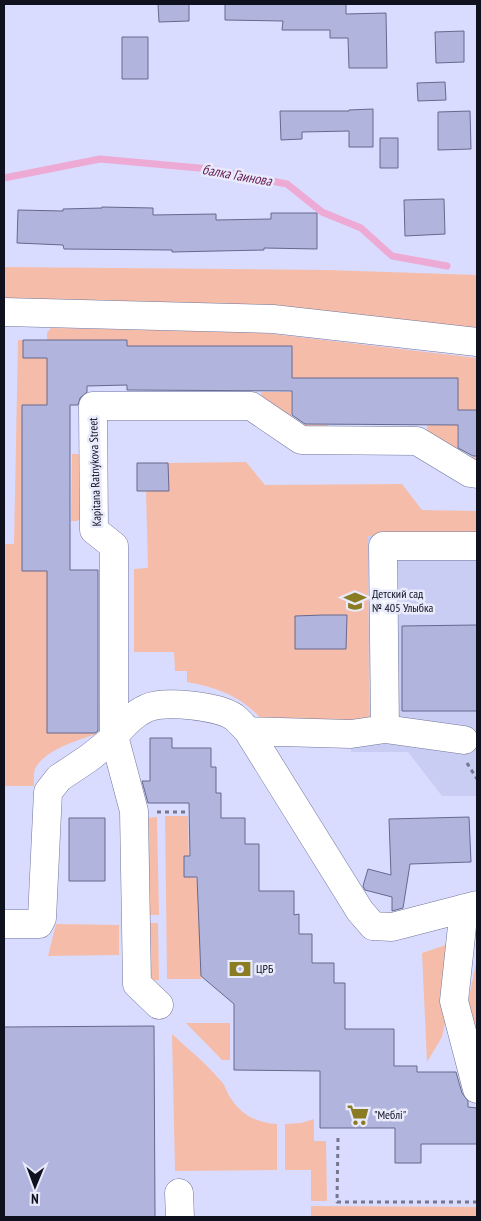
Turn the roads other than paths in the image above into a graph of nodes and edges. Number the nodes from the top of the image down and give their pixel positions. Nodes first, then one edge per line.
1 (4, 312) edge
2 (477, 342) edge
3 (477, 474) edge
4 (477, 546) edge
5 (385, 729) junction
6 (248, 731) junction
7 (114, 737) junction
8 (464, 740) dead end
9 (471, 907) edge
10 (4, 924) edge
11 (159, 1005) dead end
12 (477, 1090) edge

1 - 2 street
3 - 7 street, Kapitana Ratnykova Street
4 - 5 street
5 - 6 street
5 - 8 street
6 - 7 street
6 - 9 street
7 - 10 street
7 - 11 street, Kapitana Ratnykova Street
9 - 12 street

